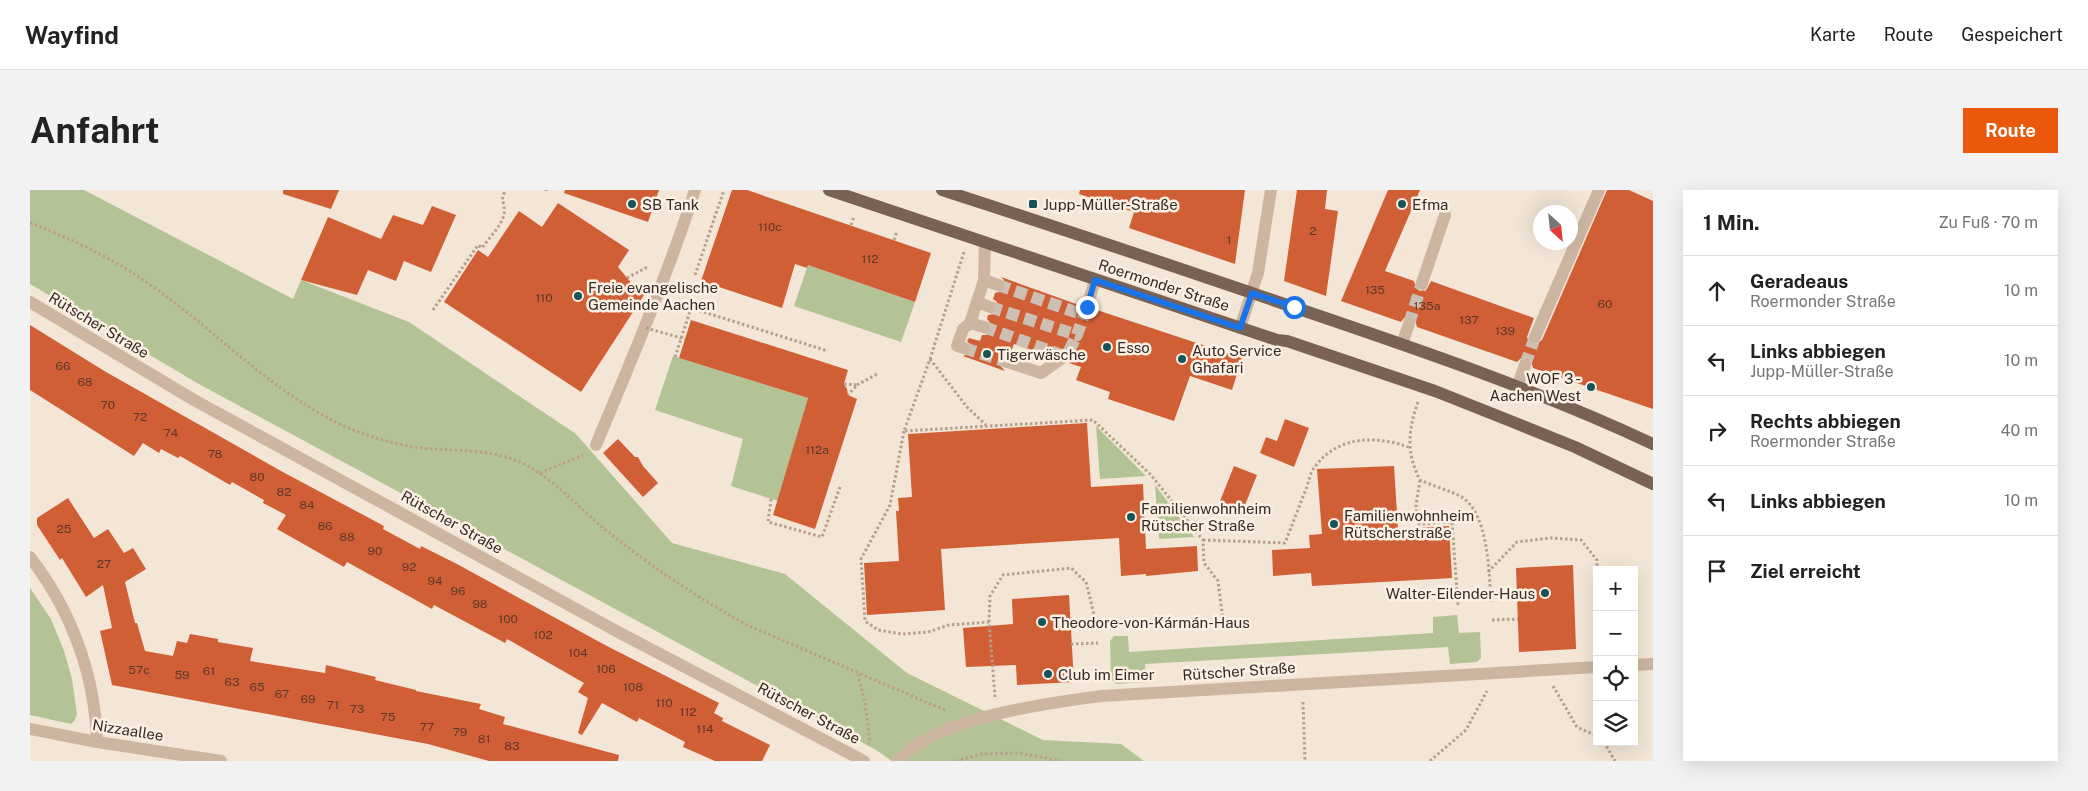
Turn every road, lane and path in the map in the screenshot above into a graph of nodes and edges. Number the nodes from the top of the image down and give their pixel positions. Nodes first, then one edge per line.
1 (505, 190) edge
2 (695, 190) edge
3 (724, 190) edge
4 (829, 190) edge
5 (942, 190) edge
6 (1271, 190) edge
7 (1599, 190) edge
8 (1446, 215) dead end
9 (30, 223) edge
10 (969, 237) junction
11 (985, 243) junction
12 (695, 275) dead end
13 (984, 280) junction
14 (1095, 280) junction
15 (1422, 283) tunnel mouth
16 (998, 284) tunnel mouth
17 (1252, 293) junction
18 (30, 302) edge
19 (977, 302) junction
20 (990, 307) tunnel mouth
21 (1087, 307) tunnel mouth
22 (433, 310) dead end
23 (970, 323) junction
24 (1409, 324) tunnel mouth
25 (646, 328) junction
26 (984, 328) tunnel mouth
27 (1240, 328) junction
28 (1535, 337) tunnel mouth
29 (685, 339) dead end
30 (1402, 344) junction
31 (964, 348) dead end
32 (828, 351) dead end
33 (1064, 354) tunnel mouth
34 (675, 357) dead end
35 (930, 359) junction
36 (1008, 362) tunnel mouth
37 (1525, 365) tunnel mouth
38 (877, 374) dead end
39 (844, 384) dead end
40 (857, 385) junction
41 (1423, 387) junction
42 (1517, 387) junction
43 (848, 395) dead end
44 (986, 425) junction
45 (904, 431) junction
46 (1653, 444) edge
47 (596, 445) joint
48 (1411, 448) junction
49 (540, 473) junction
50 (1420, 480) junction
51 (1653, 484) edge
52 (840, 488) dead end
53 (771, 498) dead end
54 (1203, 540) junction
55 (30, 557) edge
56 (1597, 566) edge
57 (1488, 572) junction
58 (1491, 603) dead end
59 (1458, 605) dead end
60 (1518, 619) dead end
61 (1223, 620) dead end
62 (1492, 620) dead end
63 (989, 622) junction
64 (1097, 627) dead end
65 (1098, 643) dead end
66 (1071, 644) dead end
67 (1653, 664) edge
68 (1638, 665) edge
69 (1593, 667) edge
70 (858, 674) junction
71 (1554, 688) dead end
72 (1486, 693) dead end
73 (1304, 709) dead end
74 (948, 711) dead end
75 (996, 714) junction
76 (30, 729) edge
77 (1593, 734) edge
78 (97, 742) junction
79 (1606, 746) edge
80 (862, 760) edge
81 (221, 761) edge
82 (897, 761) edge
83 (956, 761) edge
84 (1061, 761) edge
85 (1305, 761) edge
86 (1430, 761) edge
87 (1615, 761) edge

1 - 22 path
2 - 25 street
3 - 12 path
4 - 10 main road, Roermonder Straße
5 - 17 main road, Roermonder Straße
6 - 17 street
7 - 28 street
8 - 15 street
9 - 49 path
10 - 11 main road, Roermonder Straße
10 - 35 path
11 - 13 street
11 - 14 main road, Roermonder Straße
13 - 16 street
13 - 19 street
14 - 21 street
14 - 27 main road, Roermonder Straße
17 - 27 street
17 - 30 main road, Roermonder Straße
18 - 80 street, Rütscher Straße
19 - 20 street
19 - 23 street
23 - 26 street
23 - 31 street
24 - 30 street
25 - 29 path, bridge
25 - 47 street
27 - 41 main road, Roermonder Straße
30 - 42 main road, Roermonder Straße
32 - 34 path
33 - 36 street
35 - 44 path
35 - 45 path
37 - 42 street
38 - 40 path
39 - 40 path
40 - 43 path
41 - 48 path
41 - 51 main road, Roermonder Straße
42 - 46 main road, Roermonder Straße
44 - 45 path
44 - 54 path
45 - 63 path
47 - 49 path
48 - 50 path
48 - 54 path
49 - 70 path
50 - 57 path
50 - 59 path
52 - 53 path
54 - 61 path
55 - 78 street
56 - 57 path
57 - 58 path
60 - 62 path
63 - 64 path
63 - 75 path
65 - 66 path
67 - 68 street
69 - 75 street, Rütscher Straße
70 - 74 path
70 - 80 path
71 - 77 path
72 - 86 path
73 - 85 path
75 - 82 street, Rütscher Straße
76 - 78 street, Nizzaallee
78 - 81 street, Nizzaallee
79 - 87 path
83 - 84 path

